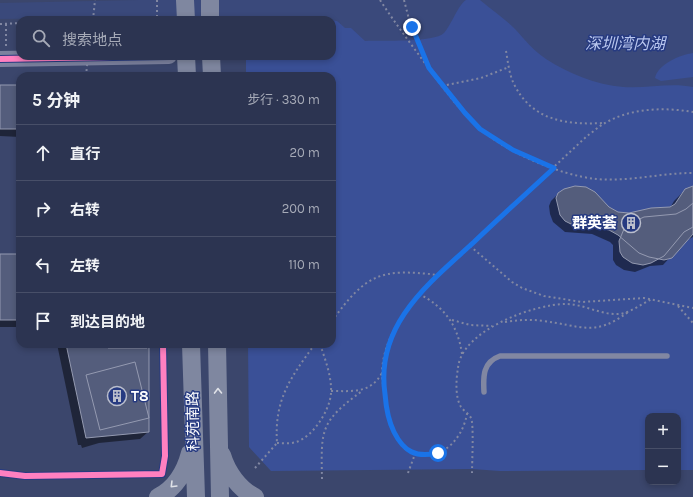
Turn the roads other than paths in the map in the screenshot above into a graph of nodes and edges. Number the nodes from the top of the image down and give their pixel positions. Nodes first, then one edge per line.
1 (186, 0) edge
2 (210, 0) edge
3 (186, 16) edge
4 (210, 16) edge
5 (3, 59) edge
6 (16, 59) edge
7 (186, 60) edge
8 (211, 60) edge
9 (187, 72) edge
10 (212, 72) edge
11 (191, 348) edge
12 (217, 348) edge
13 (667, 356) dead end
14 (484, 392) dead end
15 (193, 423) junction
16 (218, 423) junction
17 (193, 443) junction
18 (219, 444) junction
19 (158, 497) edge
20 (196, 497) edge
21 (220, 497) edge
22 (255, 497) edge

1 - 3 main road
2 - 4 main road
5 - 6 street
7 - 9 main road
8 - 10 main road
11 - 15 main road, 科苑南路
16 -> 12 main road, 科苑南路
13 - 14 lane
15 - 16 main road
15 - 17 main road, 科苑南路
16 - 18 main road, 科苑南路
17 -> 19 main road
17 - 20 main road, 科苑南路
18 - 21 main road, 科苑南路
18 - 22 main road

